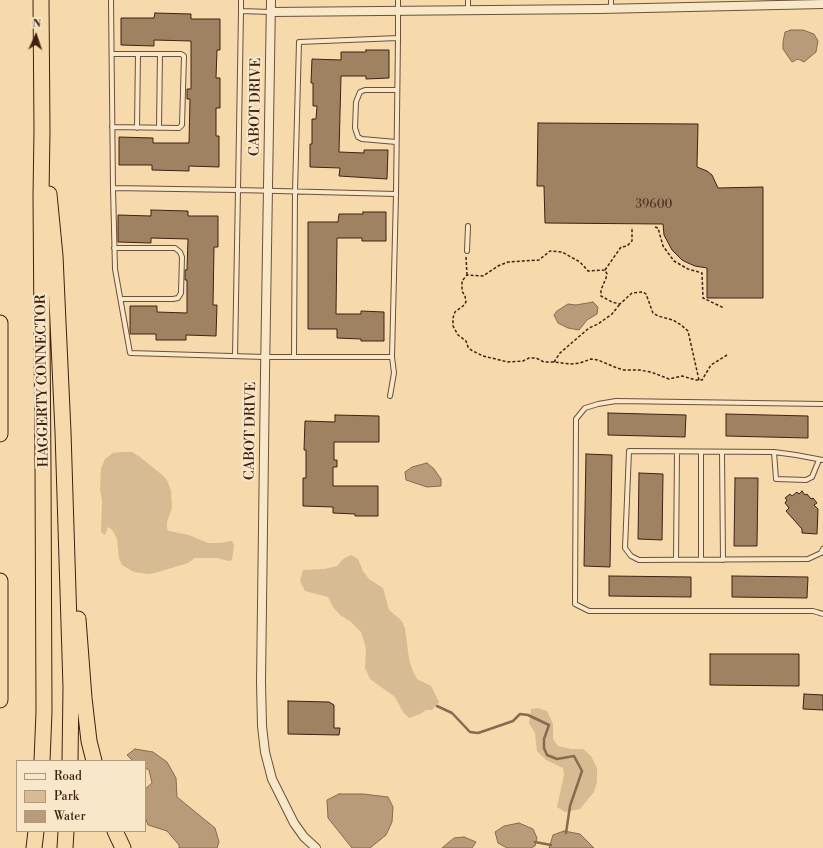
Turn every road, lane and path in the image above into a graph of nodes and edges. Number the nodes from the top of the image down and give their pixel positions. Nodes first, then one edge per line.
1 (41, 0) edge
2 (111, 0) edge
3 (241, 0) edge
4 (271, 0) edge
5 (398, 0) edge
6 (468, 0) edge
7 (748, 3) edge
8 (611, 4) edge
9 (823, 4) edge
10 (468, 10) junction
11 (241, 11) junction
12 (398, 11) junction
13 (271, 12) junction
14 (398, 38) junction
15 (112, 54) junction
16 (138, 54) junction
17 (160, 54) junction
18 (397, 90) junction
19 (112, 127) junction
20 (137, 128) junction
21 (159, 128) junction
22 (42, 130) junction
23 (396, 142) junction
24 (113, 188) junction
25 (238, 190) junction
26 (268, 192) junction
27 (295, 192) junction
28 (396, 194) junction
29 (468, 226) dead end
30 (632, 227) dead end
31 (654, 227) dead end
32 (114, 248) junction
33 (467, 251) joint
34 (605, 270) junction
35 (467, 275) junction
36 (121, 299) junction
37 (620, 304) junction
38 (724, 308) dead end
39 (0, 323) edge
40 (727, 355) dead end
41 (235, 356) junction
42 (265, 356) junction
43 (294, 357) junction
44 (392, 357) junction
45 (554, 362) junction
46 (699, 380) junction
47 (390, 396) dead end
48 (823, 404) edge
49 (0, 434) edge
50 (677, 452) junction
51 (701, 452) junction
52 (722, 452) junction
53 (774, 452) junction
54 (821, 460) edge
55 (65, 503) junction
56 (822, 552) edge
57 (676, 560) junction
58 (700, 560) junction
59 (723, 560) junction
60 (0, 581) edge
61 (823, 614) edge
62 (0, 700) edge
63 (42, 760) edge
64 (70, 760) edge
65 (94, 760) edge
66 (36, 832) edge
67 (66, 832) edge
68 (115, 832) edge
69 (34, 848) edge
70 (65, 848) edge
71 (123, 848) edge
72 (316, 848) edge

1 - 22 highway, HAGGERTY CONNECTOR
2 - 15 lane
3 - 11 lane
4 - 13 street, CABOT DRIVE
5 - 12 lane
6 - 10 lane
7 - 8 street
7 - 9 street
8 - 10 street
10 - 12 street
11 - 13 lane
11 - 25 lane
12 - 13 street
12 - 14 lane
13 - 26 street, CABOT DRIVE
14 - 18 lane
14 - 27 lane
15 - 16 lane
15 - 19 lane
16 - 17 lane
16 - 20 lane
17 - 21 lane
17 - 21 lane
18 - 23 lane
18 - 23 lane
19 - 20 lane
19 - 24 lane
20 - 21 lane
22 - 55 highway
22 - 63 highway, HAGGERTY CONNECTOR
23 - 28 lane
24 - 25 lane
24 - 32 lane
25 - 26 lane
25 - 41 lane
26 - 27 lane
26 - 42 street, CABOT DRIVE
27 - 28 lane
27 - 43 lane
28 - 44 lane
29 - 33 lane
30 - 34 path
31 - 38 path
32 - 36 lane
32 - 36 lane
33 - 35 path
34 - 35 path
34 - 37 path
35 - 45 path
36 - 41 lane
37 - 45 path
37 - 46 path
39 - 49 highway
40 - 46 path
41 - 42 lane
42 - 43 lane
42 - 72 street, CABOT DRIVE
43 - 44 lane
44 - 47 lane
45 - 46 path
48 - 61 lane
50 - 51 lane
50 - 57 lane
50 - 57 lane
51 - 52 lane
51 - 58 lane
52 - 53 lane
52 - 59 lane
53 - 54 lane
53 - 54 lane
55 - 64 highway
55 - 65 highway
56 - 59 lane
57 - 58 lane
58 - 59 lane
60 - 62 highway
66 - 69 highway
67 - 70 highway
68 - 71 highway

